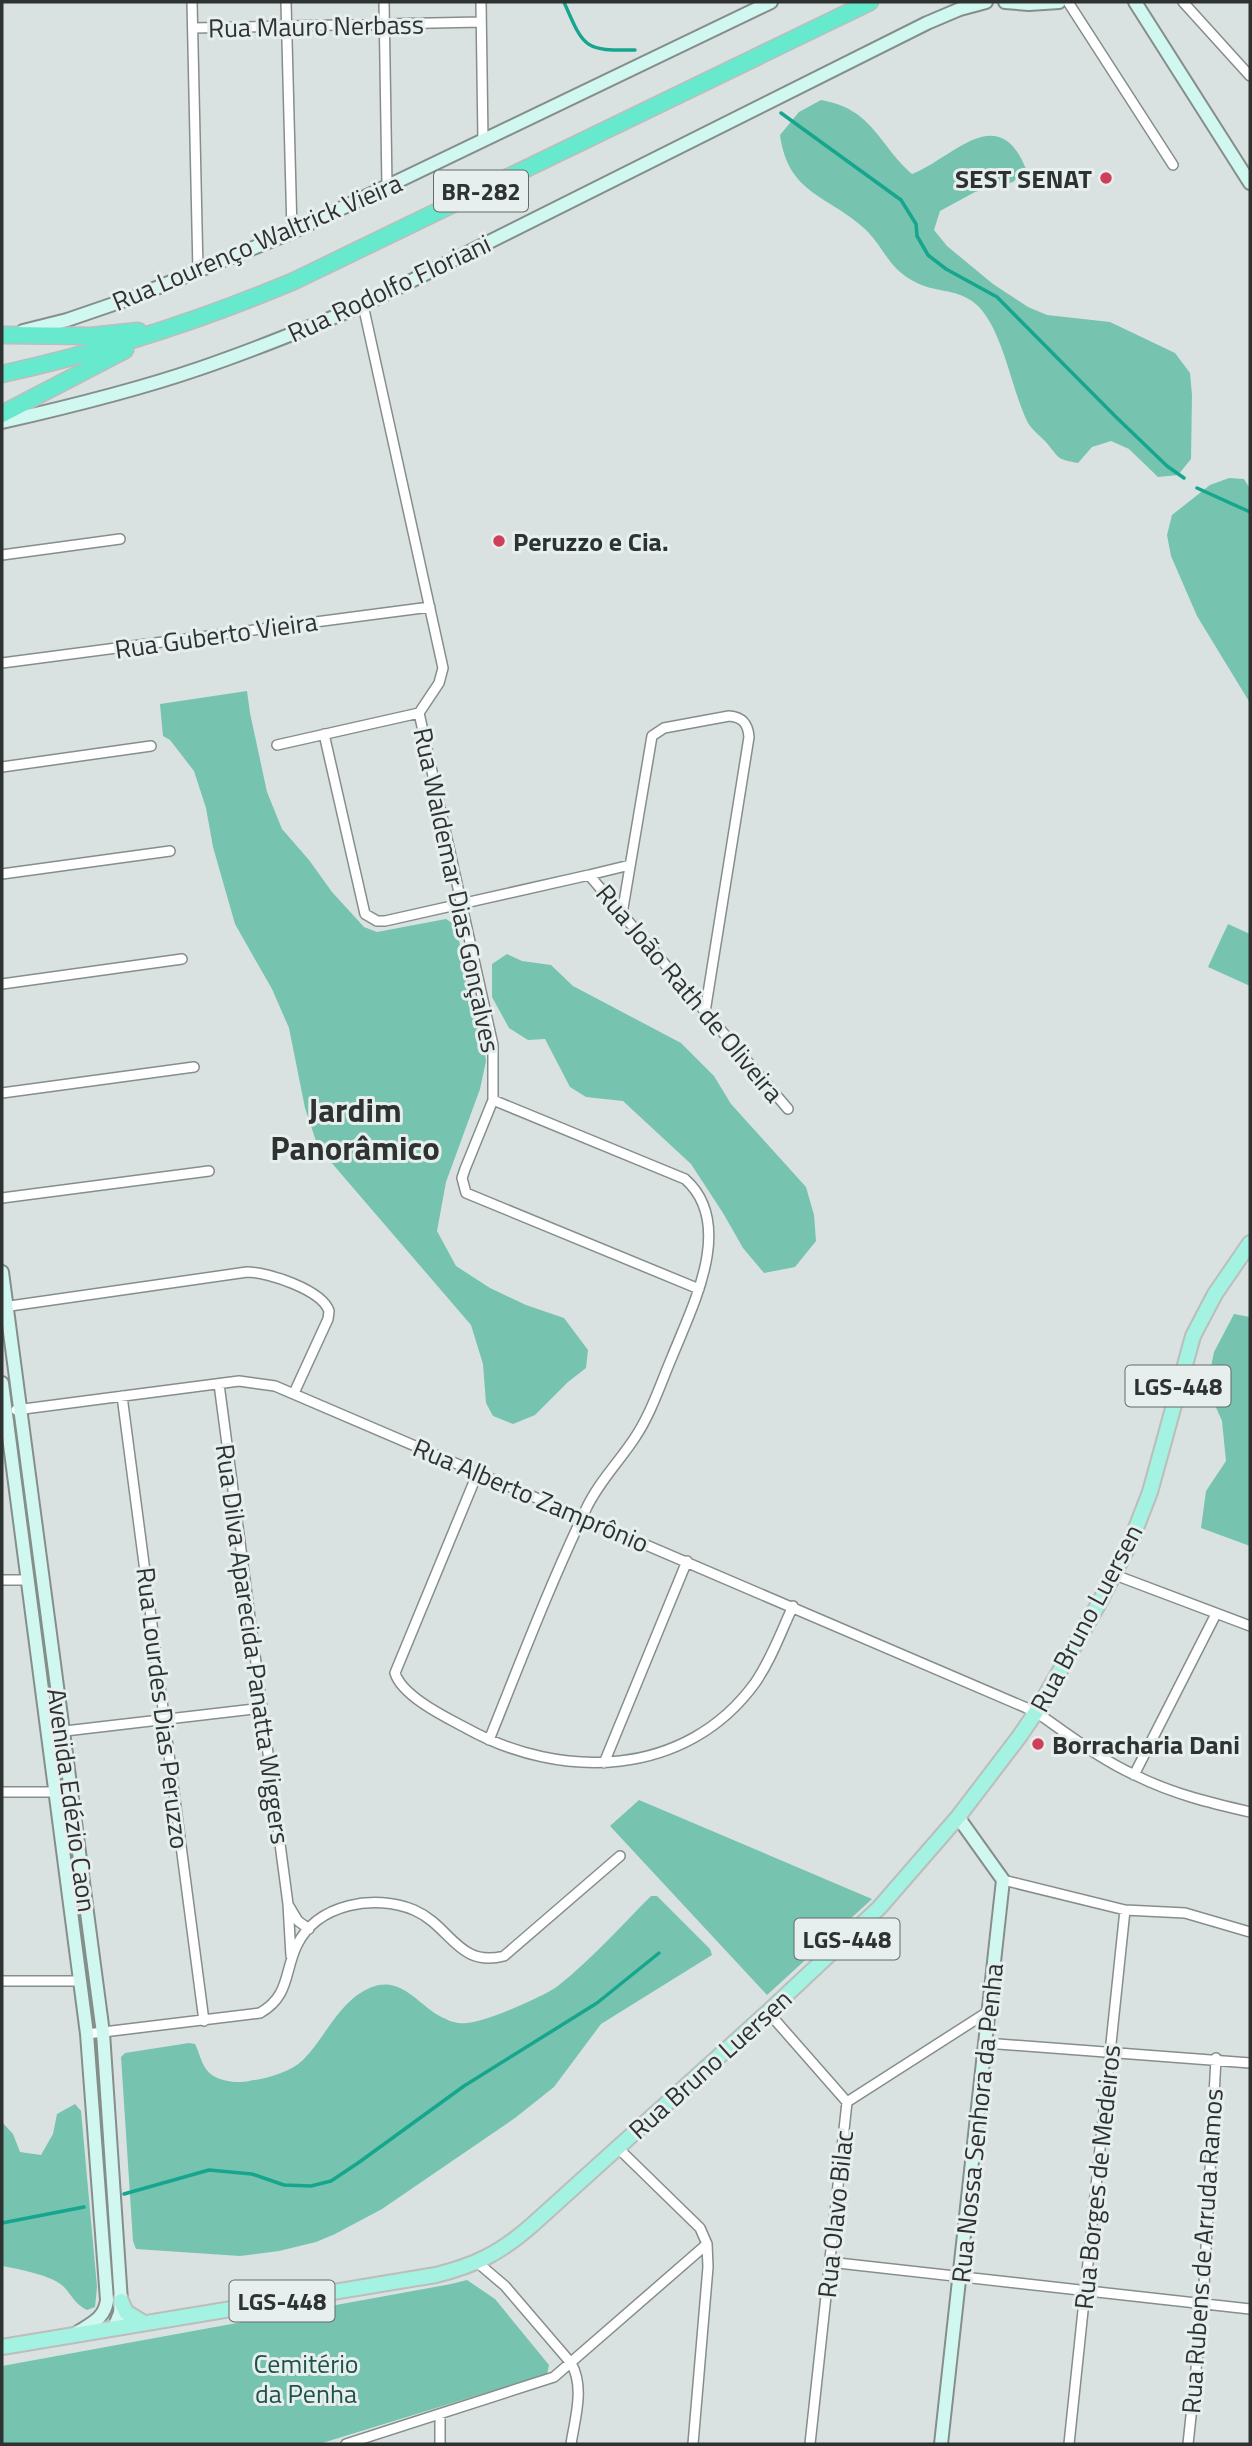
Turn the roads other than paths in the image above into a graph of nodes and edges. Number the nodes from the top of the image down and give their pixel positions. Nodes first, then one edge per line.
1 (192, 2) edge
2 (286, 2) edge
3 (384, 2) edge
4 (481, 2) edge
5 (771, 2) edge
6 (870, 2) edge
7 (986, 2) edge
8 (1005, 2) edge
9 (1059, 2) edge
10 (1068, 2) edge
11 (1135, 2) edge
12 (1183, 2) edge
13 (481, 22) junction
14 (384, 24) junction
15 (287, 26) junction
16 (193, 28) junction
17 (1250, 76) edge
18 (483, 141) junction
19 (1173, 166) dead end
20 (1250, 183) edge
21 (387, 187) junction
22 (292, 232) junction
23 (198, 271) junction
24 (363, 305) junction
25 (206, 317) junction
26 (155, 334) junction
27 (3, 335) edge
28 (2, 374) edge
29 (2, 414) edge
30 (2, 422) edge
31 (120, 539) dead end
32 (2, 555) edge
33 (430, 607) junction
34 (2, 663) edge
35 (419, 713) junction
36 (324, 734) junction
37 (276, 745) dead end
38 (151, 746) dead end
39 (2, 767) edge
40 (170, 851) dead end
41 (630, 866) junction
42 (2, 874) edge
43 (589, 875) junction
44 (461, 904) junction
45 (622, 914) junction
46 (182, 959) dead end
47 (2, 984) edge
48 (705, 1012) junction
49 (194, 1067) dead end
50 (2, 1093) edge
51 (493, 1100) junction
52 (788, 1109) dead end
53 (209, 1171) dead end
54 (2, 1198) edge
55 (1250, 1243) edge
56 (2, 1272) edge
57 (699, 1289) junction
58 (4, 1306) edge
59 (2, 1383) edge
60 (219, 1384) junction
61 (294, 1393) junction
62 (122, 1396) junction
63 (20, 1409) junction
64 (5, 1411) junction
65 (7, 1465) edge
66 (478, 1472) junction
67 (582, 1516) junction
68 (687, 1561) junction
69 (1115, 1575) junction
70 (2, 1580) edge
71 (28, 1580) junction
72 (793, 1606) junction
73 (1216, 1614) junction
74 (1250, 1626) edge
75 (262, 1708) junction
76 (1037, 1712) junction
77 (164, 1720) junction
78 (62, 1731) junction
79 (48, 1733) junction
80 (489, 1740) junction
81 (604, 1763) junction
82 (1134, 1775) junction
83 (2, 1792) edge
84 (56, 1792) junction
85 (1250, 1812) edge
86 (958, 1816) junction
87 (620, 1856) dead end
88 (1003, 1880) junction
89 (288, 1904) junction
90 (1125, 1910) junction
91 (309, 1929) junction
92 (1250, 1932) edge
93 (291, 1961) junction
94 (2, 1981) edge
95 (80, 1981) junction
96 (989, 2011) junction
97 (768, 2012) junction
98 (204, 2021) junction
99 (103, 2033) junction
100 (88, 2035) junction
101 (985, 2043) junction
102 (1110, 2051) junction
103 (1216, 2058) junction
104 (1250, 2063) edge
105 (847, 2102) junction
106 (618, 2148) junction
107 (707, 2244) junction
108 (829, 2262) junction
109 (478, 2263) junction
110 (960, 2277) junction
111 (1085, 2291) junction
112 (121, 2301) junction
113 (1203, 2304) junction
114 (1250, 2309) edge
115 (145, 2323) junction
116 (114, 2328) junction
117 (74, 2335) junction
118 (2, 2347) edge
119 (571, 2363) junction
120 (440, 2415) junction
121 (346, 2444) edge
122 (440, 2444) edge
123 (571, 2444) edge
124 (693, 2444) edge
125 (810, 2444) edge
126 (941, 2444) edge
127 (1069, 2444) edge
128 (1188, 2444) edge

1 - 16 street
2 - 15 street
3 - 14 street
4 - 13 street
5 - 18 main road, Rua Lourenço Waltrick Vieira
6 - 25 highway, BR-282
7 - 24 main road, Rua Rodolfo Floriani
8 - 9 main road
10 - 19 street
11 - 20 main road
12 - 17 street
13 - 14 street, Rua Mauro Nerbass
13 - 18 street
14 - 15 street, Rua Mauro Nerbass
14 - 21 street
15 - 16 street, Rua Mauro Nerbass
15 - 22 street
16 - 23 street
18 - 21 main road, Rua Lourenço Waltrick Vieira
21 - 22 main road, Rua Lourenço Waltrick Vieira
22 - 23 main road, Rua Lourenço Waltrick Vieira
23 - 27 main road, Rua Lourenço Waltrick Vieira
24 - 30 main road, Rua Rodolfo Floriani
24 - 33 street
25 - 26 highway, BR-282
25 - 27 highway
26 - 28 highway, BR-282
26 - 29 highway
31 - 32 street
33 - 34 street, Rua Guberto Vieira
33 - 35 street
35 - 36 street
35 - 44 street, Rua Waldemar Dias Gonçalves
36 - 37 street
36 - 44 street, Rua João Rath de Oliveira
38 - 39 street
40 - 42 street
41 - 43 street
41 - 45 street
41 - 48 street
43 - 44 street, Rua João Rath de Oliveira
43 - 45 street, Rua João Rath de Oliveira
44 - 51 street, Rua Waldemar Dias Gonçalves
45 - 48 street, Rua João Rath de Oliveira
46 - 47 street
48 - 52 street, Rua João Rath de Oliveira
49 - 50 street
51 - 57 street
51 - 57 street, Rua Waldemar Dias Gonçalves
53 - 54 street
55 - 69 main road, Rua Bruno Luersen / LGS-448
56 - 58 main road, Avenida Edézio Caon
57 - 67 street
58 - 61 street
58 - 63 main road, Avenida Edézio Caon
59 - 64 main road, Avenida Edézio Caon
60 - 61 street, Rua Alberto Zamprônio
60 - 62 street, Rua Alberto Zamprônio
60 - 75 street, Rua Dilva Aparecida Panatta Wiggers
61 - 66 street, Rua Alberto Zamprônio
62 - 63 street, Rua Alberto Zamprônio
62 - 77 street, Rua Lourdes Dias Peruzzo
63 - 64 street, Rua Alberto Zamprônio
63 - 78 main road, Avenida Edézio Caon
64 - 65 main road, Avenida Edézio Caon
65 - 71 main road, Avenida Edézio Caon
66 - 67 street, Rua Alberto Zamprônio
66 - 80 street
67 - 68 street, Rua Alberto Zamprônio
67 - 80 street
68 - 72 street, Rua Alberto Zamprônio
68 - 81 street
69 - 73 street
69 - 76 main road, Rua Bruno Luersen / LGS-448
70 - 71 street
71 - 79 main road, Avenida Edézio Caon
72 - 76 street, Rua Alberto Zamprônio
72 - 81 street
73 - 74 street
73 - 82 street
75 - 77 street
75 - 89 street, Rua Dilva Aparecida Panatta Wiggers
76 - 82 street, Rua Alberto Zamprônio
76 - 86 main road, Rua Bruno Luersen / LGS-448
77 - 78 street
77 - 98 street, Rua Lourdes Dias Peruzzo
78 - 79 street
78 - 99 main road, Avenida Edézio Caon
79 - 84 main road, Avenida Edézio Caon
80 - 81 street
82 - 85 street, Rua Alberto Zamprônio
83 - 84 street
84 - 95 main road, Avenida Edézio Caon
86 - 88 main road
86 - 97 main road, Rua Bruno Luersen / LGS-448
87 - 91 street
88 - 90 street
88 - 96 main road, Rua Nossa Senhora da Penha
89 - 91 street
89 - 93 street, Rua Dilva Aparecida Panatta Wiggers
90 - 92 street
90 - 102 street, Rua Borges de Medeiros
91 - 93 street
93 - 98 street
94 - 95 street
95 - 100 main road, Avenida Edézio Caon
96 - 101 main road, Rua Nossa Senhora da Penha
96 - 105 street
97 - 105 street, Rua Olavo Bilac
97 - 106 main road, Rua Bruno Luersen / LGS-448
98 - 99 street
99 - 100 street
99 - 112 main road, Avenida Edézio Caon
100 - 117 main road, Avenida Edézio Caon
101 - 102 street
101 - 110 main road, Rua Nossa Senhora da Penha
102 - 103 street
102 - 111 street, Rua Borges de Medeiros
103 - 104 street
103 - 113 street, Rua Rubens de Arruda Ramos
105 - 108 street, Rua Olavo Bilac
106 - 107 street
106 - 109 main road, Rua Bruno Luersen / LGS-448
107 - 119 street
107 - 124 street
108 - 110 street
108 - 125 street, Rua Olavo Bilac
109 - 115 main road, Rua Bruno Luersen / LGS-448
109 - 119 street
110 - 111 street
110 - 126 main road, Rua Nossa Senhora da Penha
111 - 113 street
111 - 127 street, Rua Borges de Medeiros
112 - 115 main road
112 - 116 main road, Avenida Edézio Caon
113 - 114 street
113 - 128 street, Rua Rubens de Arruda Ramos
115 - 116 main road, Rua Bruno Luersen / LGS-448
116 - 117 main road, Rua Bruno Luersen / LGS-448
117 - 118 main road, Rua Bruno Luersen / LGS-448
119 - 120 street
119 - 123 street
120 - 121 street
120 - 122 street

